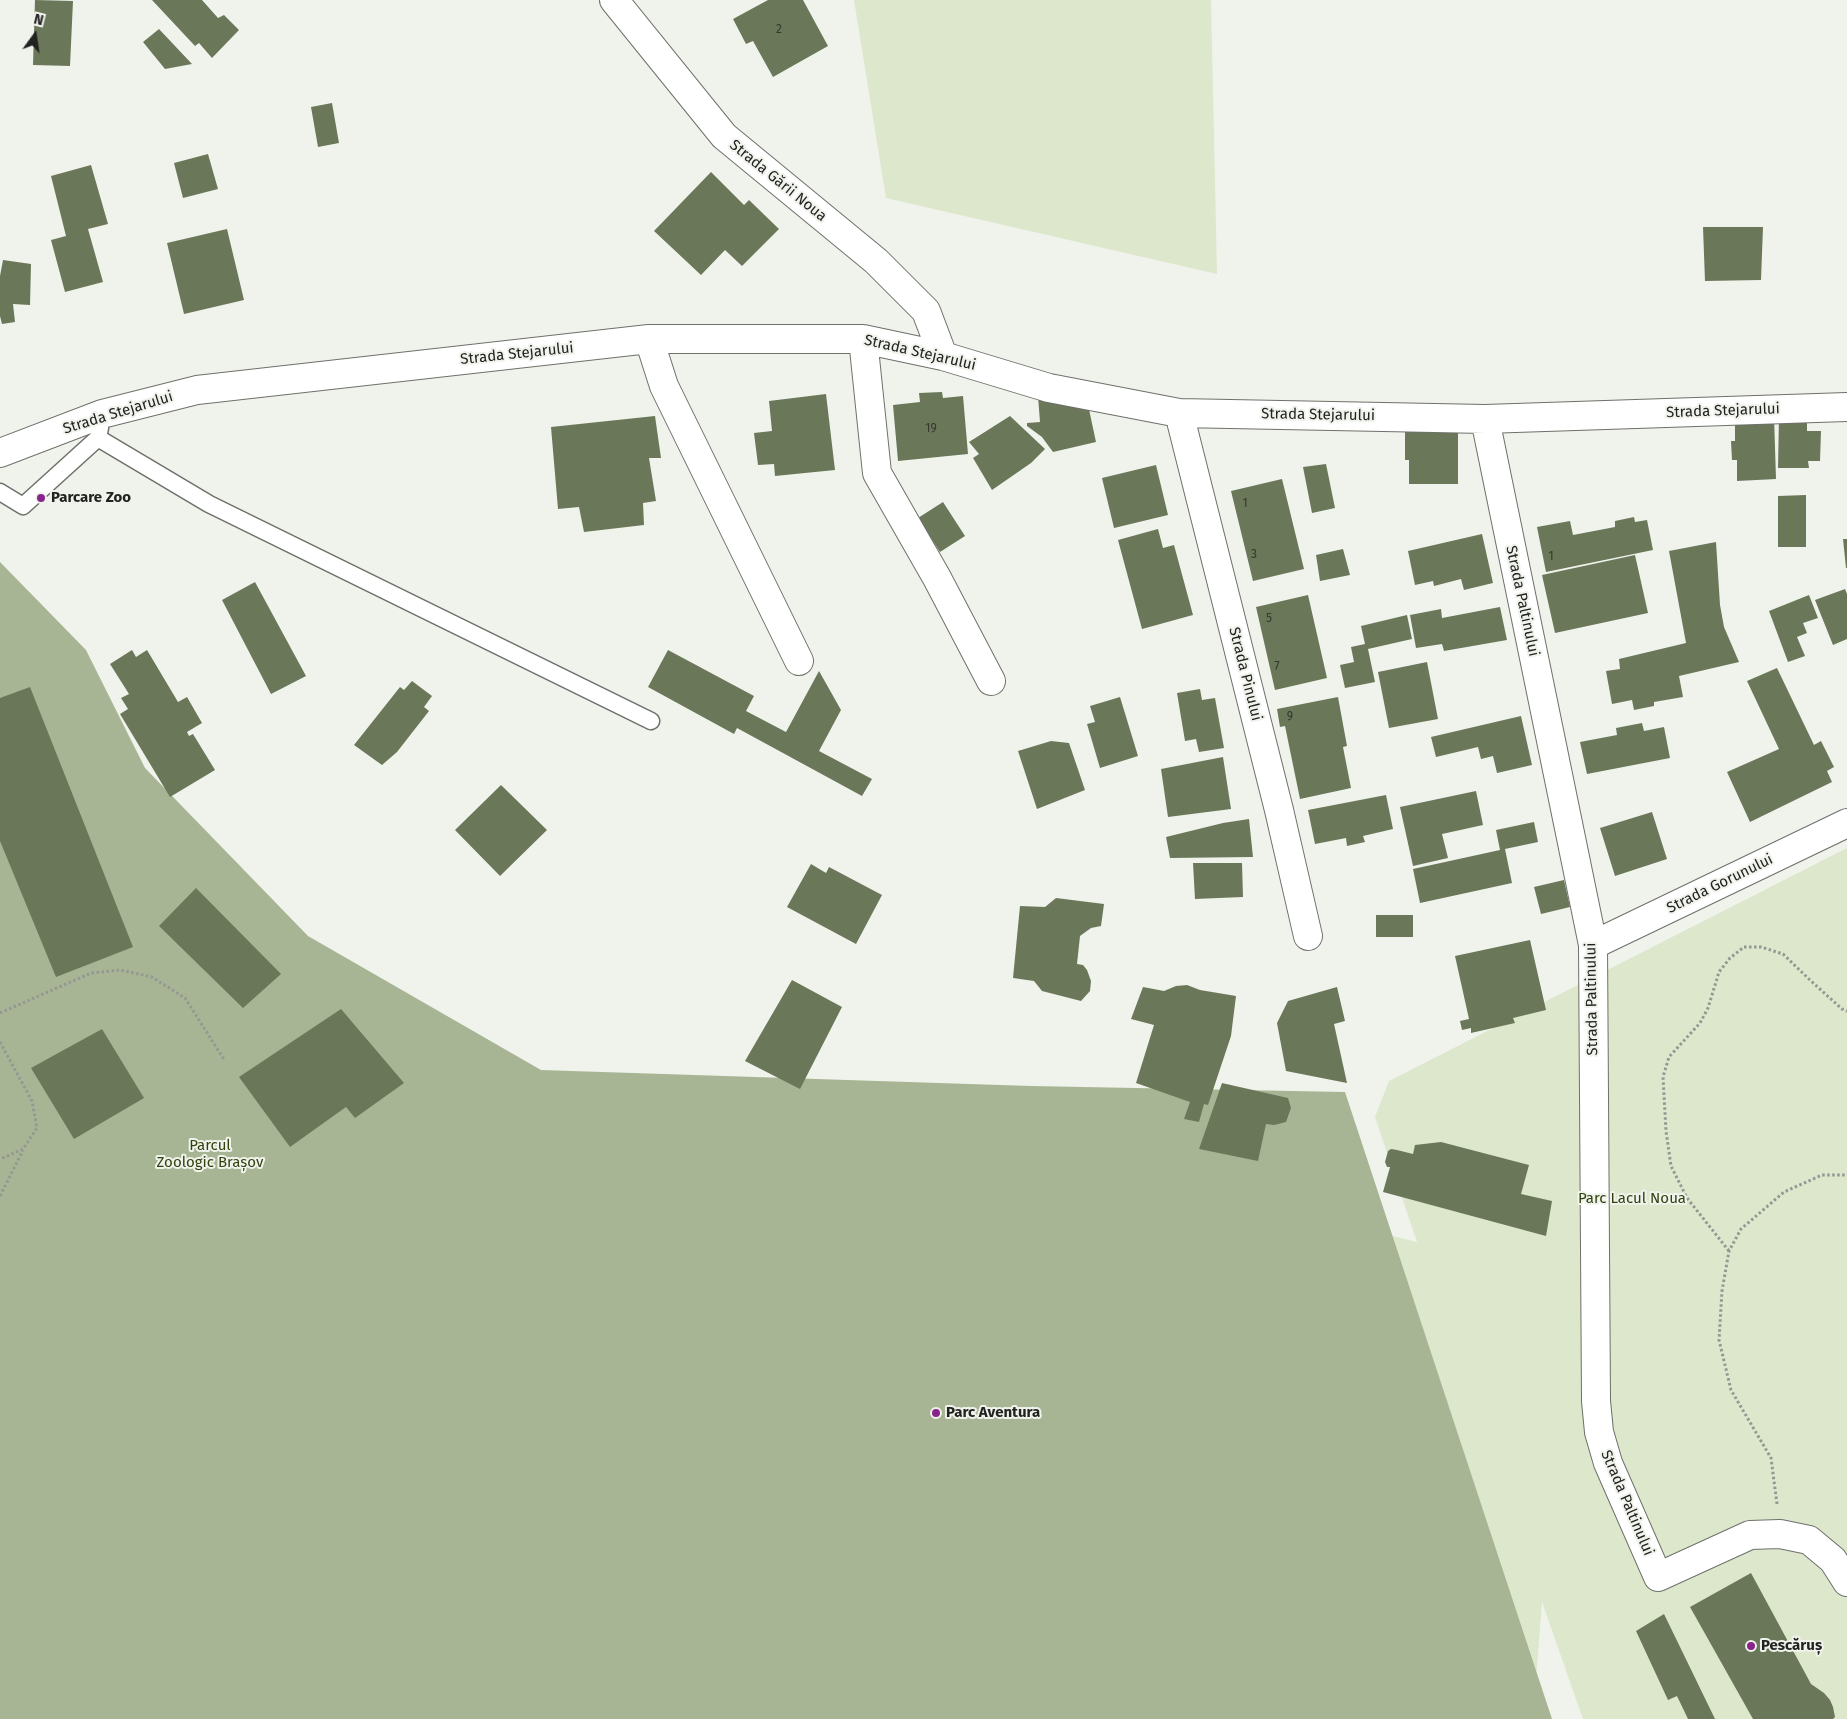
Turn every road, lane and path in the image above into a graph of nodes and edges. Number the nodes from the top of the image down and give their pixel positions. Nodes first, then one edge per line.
1 (614, 0) edge
2 (649, 339) junction
3 (863, 339) junction
4 (943, 356) junction
5 (1847, 408) edge
6 (1178, 413) junction
7 (1485, 419) junction
8 (100, 426) junction
9 (0, 453) edge
10 (0, 492) edge
11 (799, 661) dead end
12 (991, 681) dead end
13 (651, 721) dead end
14 (1847, 823) edge
15 (1308, 936) dead end
16 (1593, 945) junction
17 (1847, 1011) edge
18 (0, 1014) edge
19 (0, 1042) edge
20 (225, 1061) dead end
21 (23, 1149) junction
22 (0, 1159) edge
23 (1847, 1175) edge
24 (0, 1196) edge
25 (1729, 1251) junction
26 (1780, 1534) junction
27 (1847, 1582) edge

1 - 4 street, Strada Gării Noua
2 - 3 street, Strada Stejarului
2 - 8 street, Strada Stejarului
2 - 11 street
3 - 4 street, Strada Stejarului
3 - 12 street
4 - 6 street, Strada Stejarului
5 - 7 street, Strada Stejarului
6 - 7 street, Strada Stejarului
6 - 15 street, Strada Pinului
7 - 16 street, Strada Paltinului
8 - 9 street, Strada Stejarului
8 - 10 lane
8 - 13 lane
14 - 16 street, Strada Gorunului
16 - 26 street, Strada Paltinului
17 - 25 path
18 - 20 path
19 - 21 path
21 - 22 path
21 - 24 path
23 - 25 path
25 - 26 path
26 - 27 street

